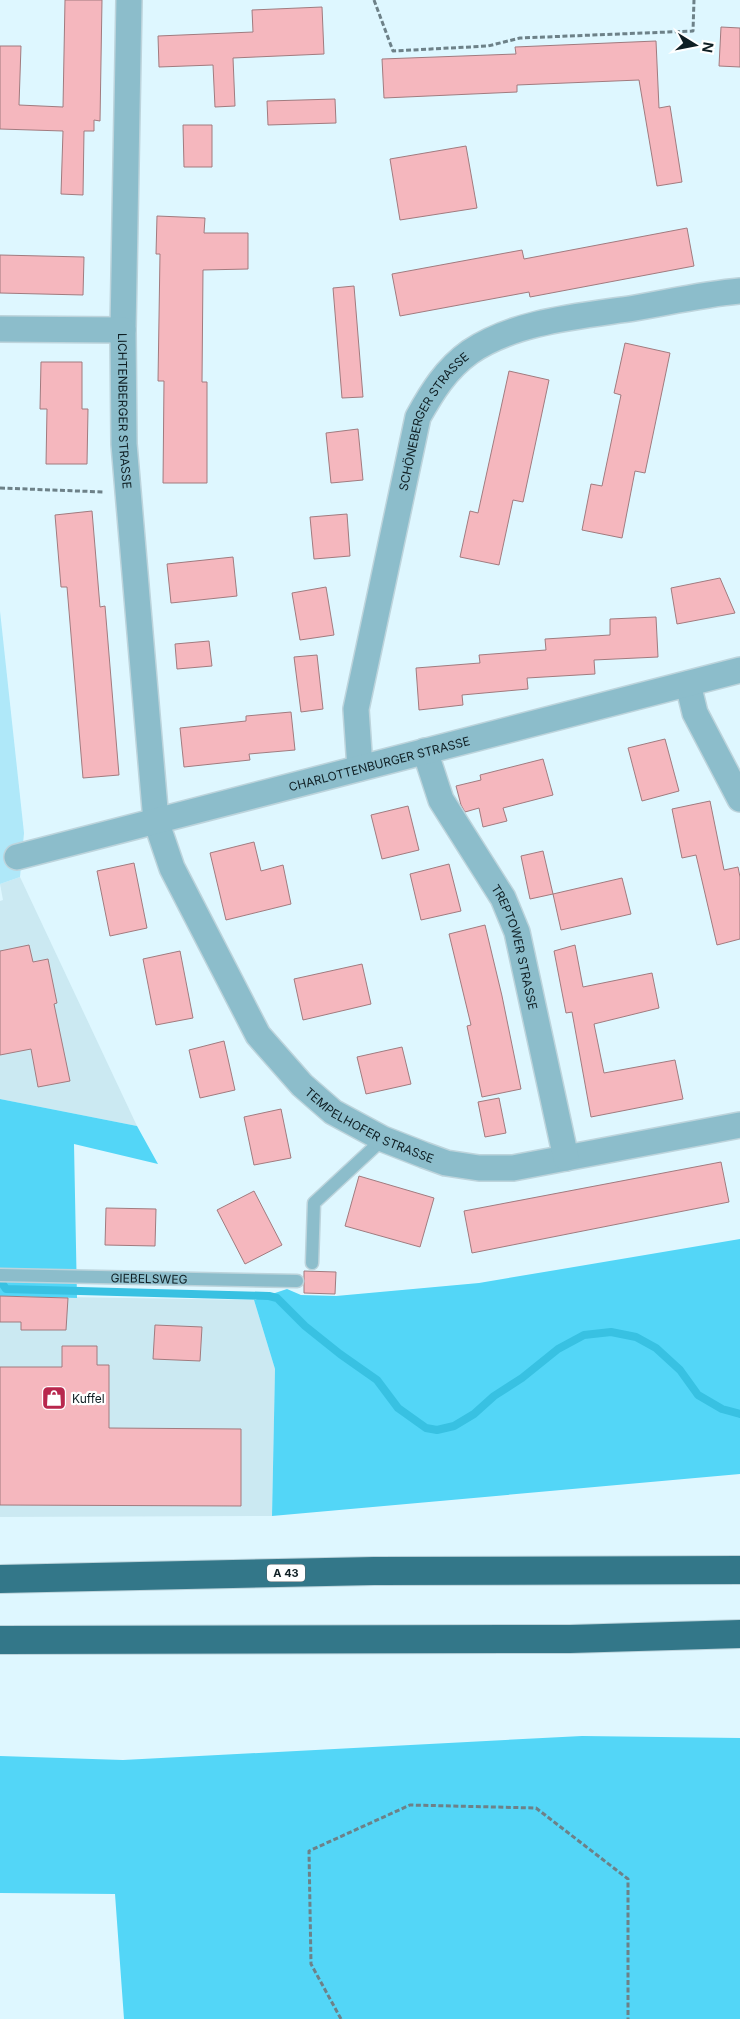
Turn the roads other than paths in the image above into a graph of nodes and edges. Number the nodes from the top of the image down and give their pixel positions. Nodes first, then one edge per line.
1 (129, 0) edge
2 (740, 291) edge
3 (0, 328) edge
4 (123, 330) junction
5 (740, 670) edge
6 (688, 684) junction
7 (425, 751) junction
8 (360, 768) junction
9 (740, 799) edge
10 (156, 821) junction
11 (18, 857) dead end
12 (740, 1125) edge
13 (383, 1139) junction
14 (566, 1158) junction
15 (312, 1263) dead end
16 (0, 1275) edge
17 (297, 1281) dead end
18 (740, 1570) edge
19 (0, 1579) edge
20 (740, 1634) edge
21 (570, 1639) junction
22 (0, 1640) edge
23 (740, 1652) edge

1 - 4 street, LICHTENBERGER STRASSE
2 - 8 street, SCHÖNEBERGER STRASSE
3 - 4 street
4 - 10 street, LICHTENBERGER STRASSE
5 - 6 street, CHARLOTTENBURGER STRASSE
6 - 7 street, CHARLOTTENBURGER STRASSE
6 - 9 street
7 - 8 street, CHARLOTTENBURGER STRASSE
7 - 14 street, TREPTOWER STRASSE
8 - 10 street, CHARLOTTENBURGER STRASSE
10 - 11 street, CHARLOTTENBURGER STRASSE
10 - 13 street, TEMPELHOFER STRASSE
12 - 14 street, TEMPELHOFER STRASSE
13 - 14 street, TEMPELHOFER STRASSE
13 - 15 lane
16 - 17 lane, GIEBELSWEG
18 - 19 highway, A 43
20 - 21 highway
21 - 22 highway
21 - 23 highway

